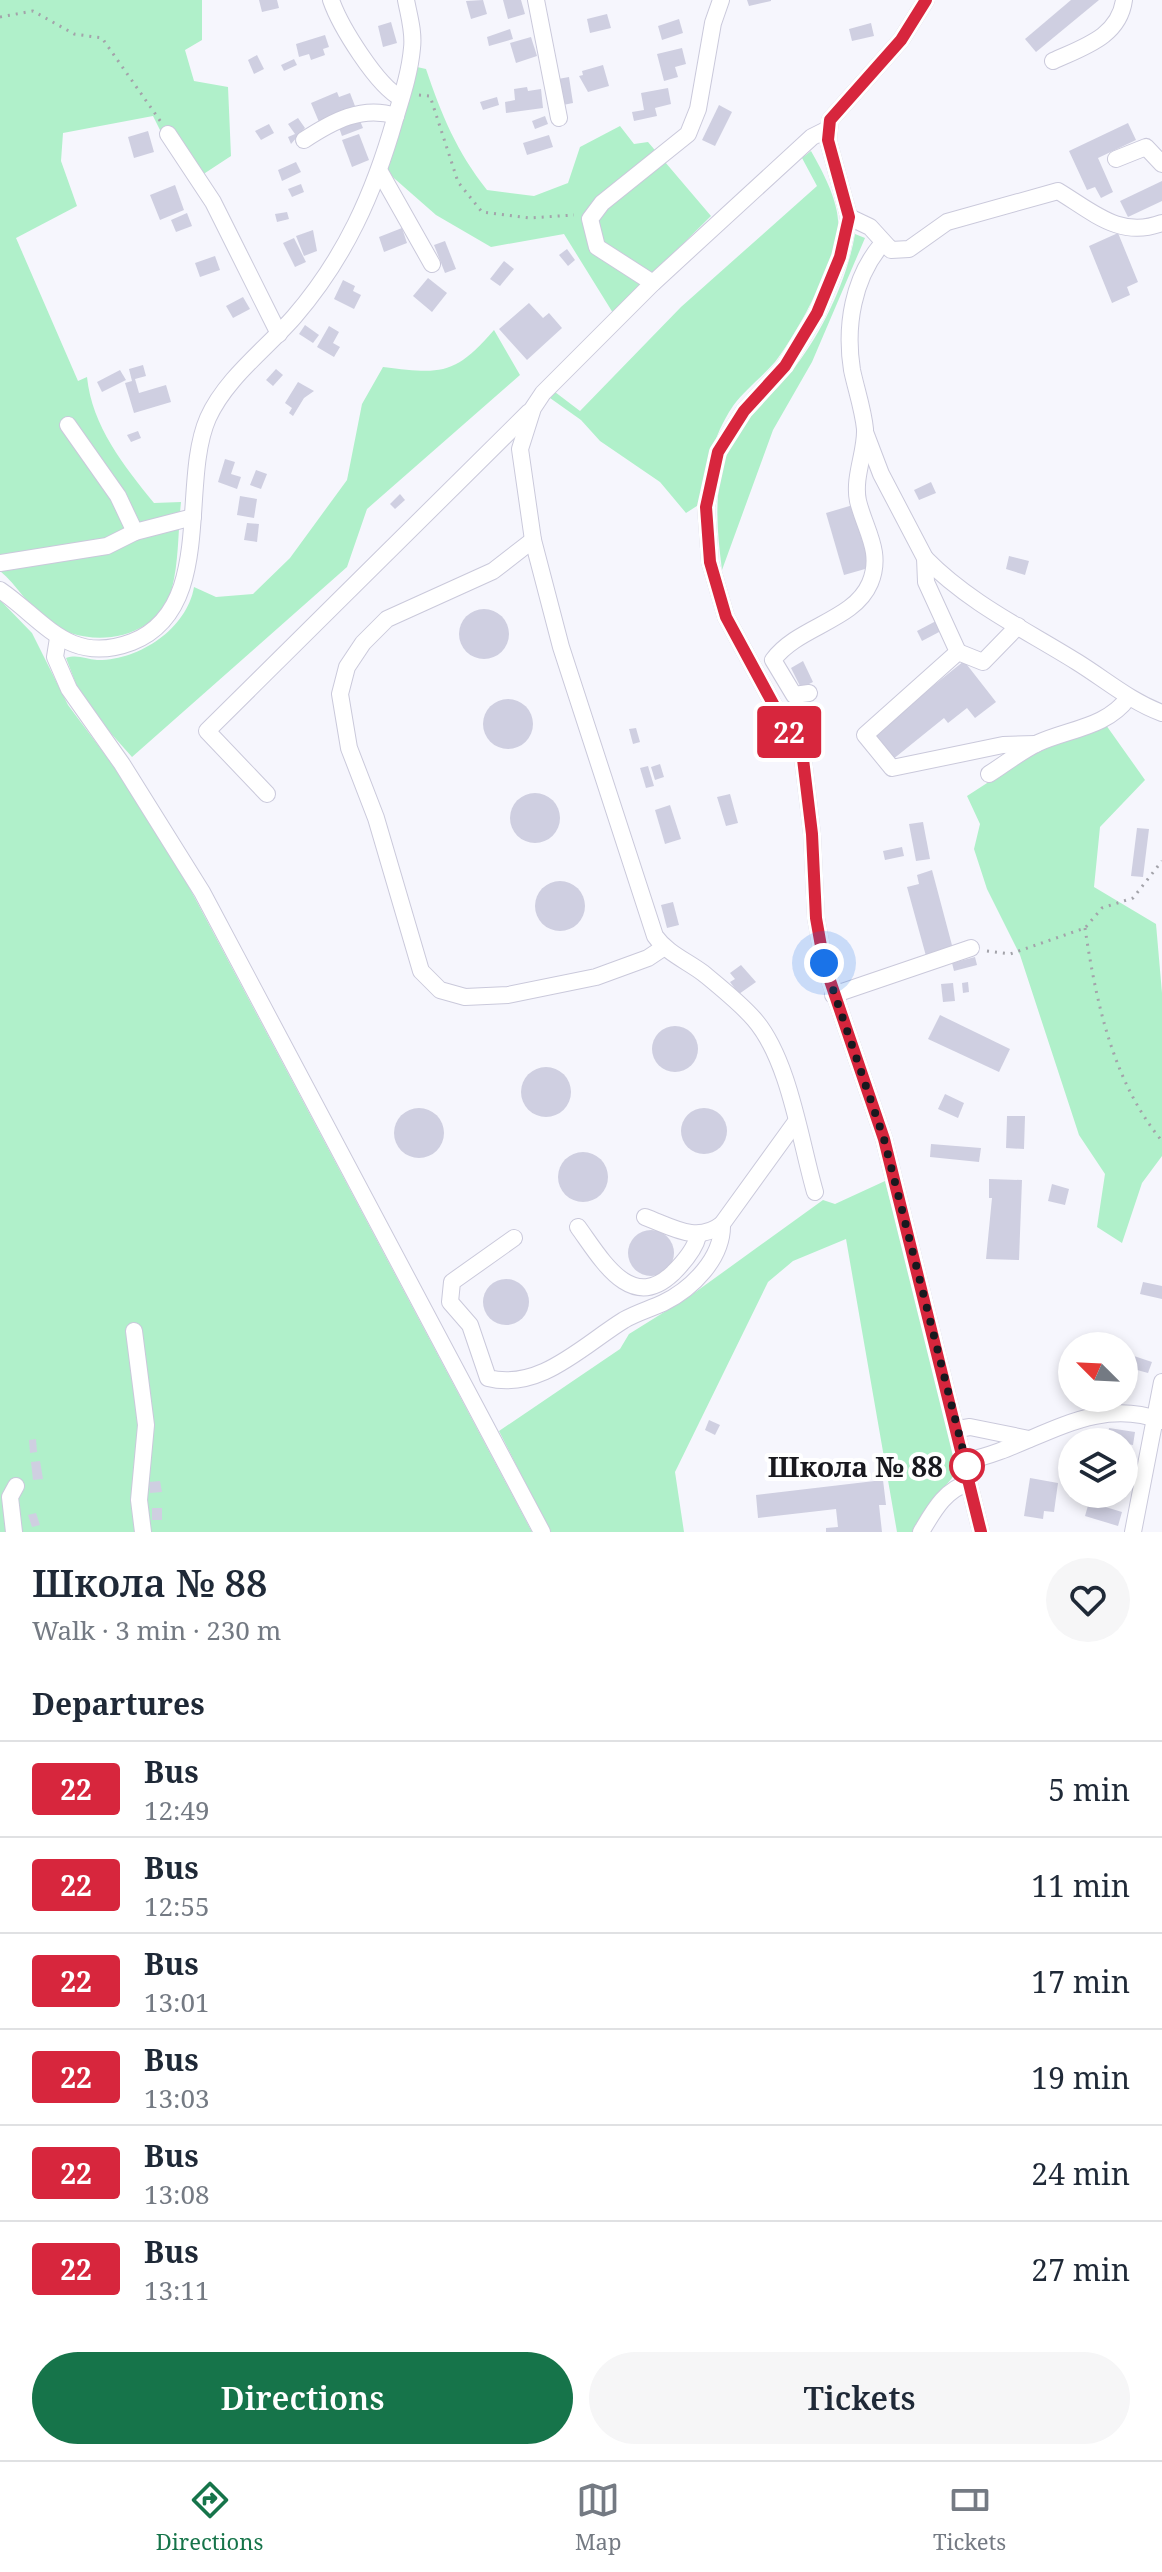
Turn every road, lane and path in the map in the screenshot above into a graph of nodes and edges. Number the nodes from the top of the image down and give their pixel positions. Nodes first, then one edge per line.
1 (331, 0) edge
2 (406, 0) edge
3 (536, 0) edge
4 (721, 0) edge
5 (926, 0) edge
6 (1124, 0) edge
7 (0, 17) edge
8 (1053, 61) dead end
9 (401, 98) junction
10 (396, 116) junction
11 (559, 118) dead end
12 (828, 129) junction
13 (168, 134) joint
14 (304, 140) dead end
15 (1116, 159) dead end
16 (1162, 164) edge
17 (380, 172) junction
18 (849, 217) junction
19 (590, 219) junction
20 (1162, 223) edge
21 (882, 244) junction
22 (432, 264) dead end
23 (653, 283) junction
24 (279, 334) junction
25 (533, 408) junction
26 (68, 425) dead end
27 (865, 432) junction
28 (193, 517) junction
29 (135, 532) junction
30 (533, 540) junction
31 (925, 558) junction
32 (0, 563) edge
33 (0, 590) edge
34 (1018, 626) junction
35 (58, 638) junction
36 (958, 652) junction
37 (809, 693) dead end
38 (1128, 698) junction
39 (1162, 713) edge
40 (1036, 744) junction
41 (989, 774) dead end
42 (267, 794) dead end
43 (1162, 861) edge
44 (1085, 928) junction
45 (663, 948) junction
46 (971, 948) joint
47 (833, 995) junction
48 (795, 1123) junction
49 (1162, 1141) edge
50 (815, 1192) dead end
51 (645, 1217) dead end
52 (722, 1224) junction
53 (578, 1227) dead end
54 (698, 1236) junction
55 (514, 1238) dead end
56 (134, 1331) dead end
57 (1162, 1382) edge
58 (1159, 1419) edge
59 (958, 1429) junction
60 (1031, 1440) junction
61 (966, 1461) junction
62 (969, 1483) junction
63 (16, 1486) dead end
64 (14, 1532) edge
65 (143, 1532) edge
66 (542, 1532) edge
67 (921, 1532) edge
68 (981, 1532) edge
69 (1133, 1532) edge

1 - 9 street
2 - 9 street
3 - 11 street
4 - 19 street
5 - 12 street
6 - 8 street
7 - 13 path
9 - 10 street
9 - 19 path
10 - 14 street
10 - 17 street
12 - 18 street
12 - 23 street
13 - 24 street
15 - 16 street
17 - 22 street
17 - 24 street
18 - 21 street
18 - 47 street
19 - 23 street
20 - 21 street
21 - 27 street
23 - 25 street
24 - 28 street
25 - 30 street
25 - 42 street
26 - 29 street
27 - 31 street
27 - 37 street
28 - 29 street
28 - 35 street
29 - 32 street
30 - 45 street
30 - 45 street
31 - 34 street
31 - 36 street
33 - 35 street
34 - 36 street
34 - 38 street
35 - 66 street
36 - 40 street
38 - 39 street
38 - 40 street
40 - 41 street
43 - 44 path
44 - 46 path
44 - 49 path
45 - 48 street
46 - 47 street
47 - 59 street
48 - 50 street
48 - 52 street
51 - 54 street
52 - 54 street
52 - 55 street
53 - 54 street
56 - 65 street
57 - 58 street
58 - 60 street
58 - 69 street
59 - 60 street
59 - 61 street
60 - 61 street
61 - 62 street
62 - 67 street
62 - 68 street
63 - 64 street

